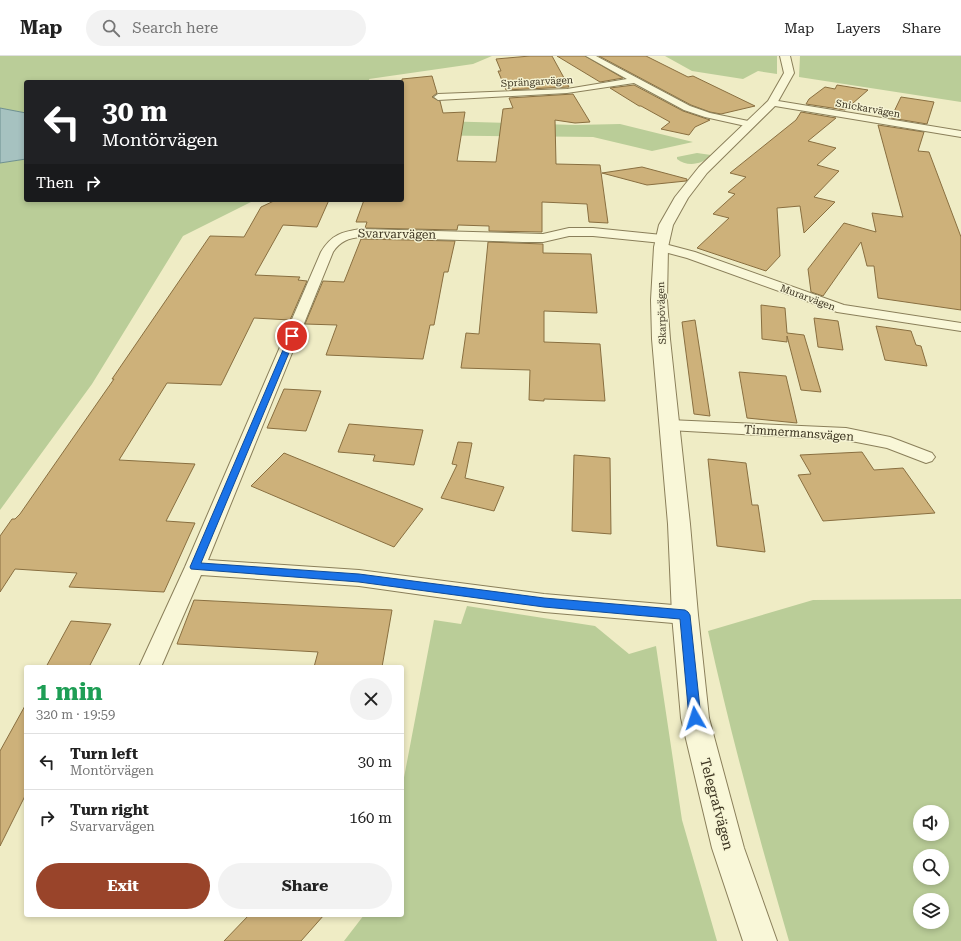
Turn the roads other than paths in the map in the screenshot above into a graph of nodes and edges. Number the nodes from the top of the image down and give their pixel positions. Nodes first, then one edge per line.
1 (590, 56) edge
2 (785, 56) edge
3 (636, 80) junction
4 (438, 97) dead end
5 (772, 103) junction
6 (750, 124) junction
7 (961, 134) edge
8 (661, 243) junction
9 (961, 327) edge
10 (669, 425) junction
11 (926, 457) dead end
12 (195, 567) junction
13 (685, 615) junction
14 (151, 665) edge
15 (760, 941) edge

1 - 3 street
2 - 5 street, Skarpövägen
3 - 4 street, Sprängarvägen
3 - 6 street
5 - 6 street, Skarpövägen
5 - 7 street, Snickarvägen
6 - 8 street, Skarpövägen
8 - 9 street, Murarvägen
8 - 10 street, Skarpövägen
8 - 12 street, Svarvarvägen
10 - 11 street, Timmermansvägen
10 - 13 street, Skarpövägen
12 - 13 street
12 - 14 street, Svarvarvägen
13 - 15 street, Telegrafvägen

